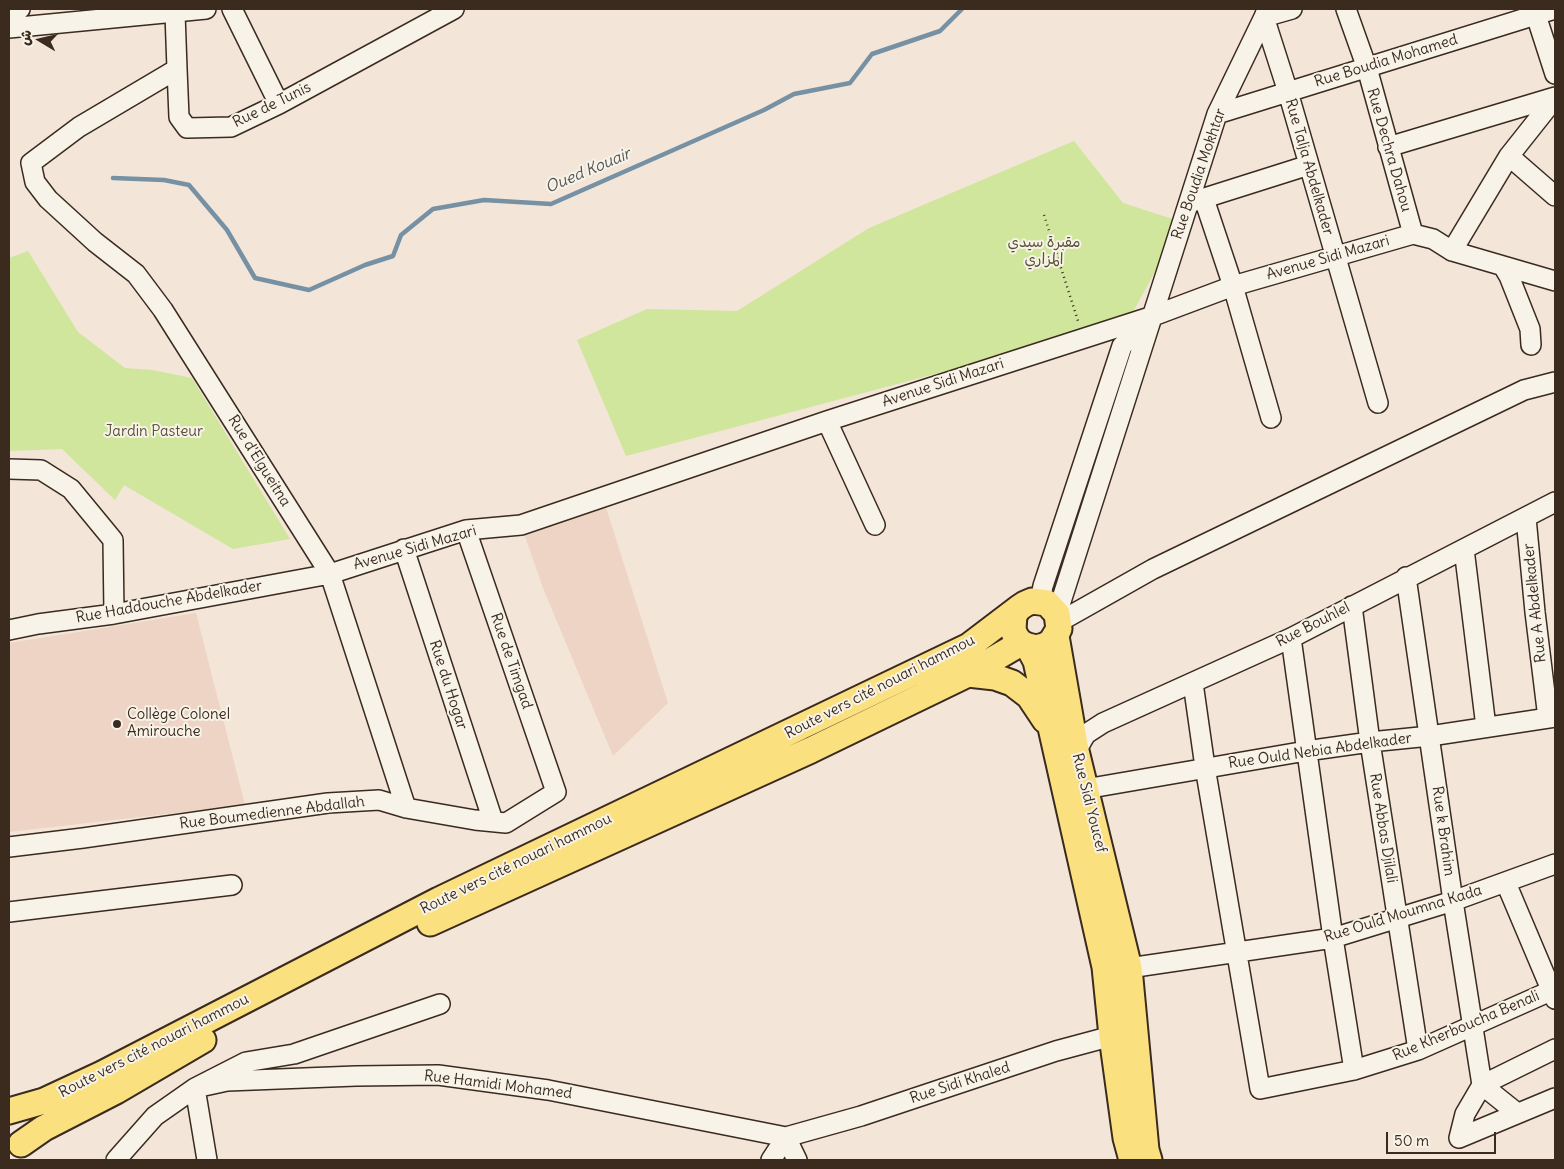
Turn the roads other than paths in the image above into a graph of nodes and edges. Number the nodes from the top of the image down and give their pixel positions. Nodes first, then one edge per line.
1 (20, 9) edge
2 (206, 9) edge
3 (232, 9) edge
4 (454, 9) edge
5 (1292, 9) edge
6 (1346, 9) edge
7 (1555, 9) edge
8 (174, 11) edge
9 (1534, 12) edge
10 (1266, 13) edge
11 (9, 16) edge
12 (9, 28) edge
13 (1366, 68) junction
14 (177, 69) junction
15 (1555, 74) edge
16 (1288, 92) junction
17 (1555, 97) edge
18 (279, 104) junction
19 (1217, 114) junction
20 (1388, 147) junction
21 (1510, 156) junction
22 (1309, 165) junction
23 (1555, 196) edge
24 (1196, 201) junction
25 (1413, 234) junction
26 (1452, 251) junction
27 (1334, 256) junction
28 (1503, 266) junction
29 (1555, 281) edge
30 (1233, 286) junction
31 (1153, 316) junction
32 (1531, 345) dead end
33 (1555, 382) edge
34 (1378, 403) dead end
35 (1272, 418) dead end
36 (827, 421) junction
37 (9, 469) edge
38 (1555, 502) edge
39 (1526, 518) junction
40 (875, 525) dead end
41 (466, 530) junction
42 (404, 549) junction
43 (1464, 549) junction
44 (330, 574) junction
45 (1406, 577) junction
46 (1352, 606) junction
47 (114, 614) junction
48 (1046, 616) junction
49 (9, 630) edge
50 (1291, 638) junction
51 (1025, 645) junction
52 (968, 674) junction
53 (1193, 683) junction
54 (1552, 717) edge
55 (1486, 727) junction
56 (1052, 734) junction
57 (1430, 736) junction
58 (1370, 742) junction
59 (1076, 751) junction
60 (1306, 751) junction
61 (1205, 767) junction
62 (1085, 789) junction
63 (556, 792) joint
64 (406, 808) junction
65 (493, 822) junction
66 (9, 847) edge
67 (1555, 864) edge
68 (1506, 883) junction
69 (232, 885) dead end
70 (1453, 902) junction
71 (9, 912) edge
72 (1396, 918) junction
73 (1333, 938) junction
74 (1236, 953) junction
75 (1129, 968) junction
76 (1554, 993) edge
77 (440, 1004) dead end
78 (1472, 1025) junction
79 (1123, 1035) junction
80 (1555, 1049) edge
81 (1418, 1050) junction
82 (1354, 1070) junction
83 (1482, 1085) junction
84 (195, 1088) junction
85 (1555, 1098) edge
86 (9, 1112) edge
87 (1517, 1113) junction
88 (9, 1117) edge
89 (786, 1137) junction
90 (18, 1153) edge
91 (116, 1160) edge
92 (207, 1160) edge
93 (771, 1160) edge
94 (797, 1160) edge
95 (1132, 1160) edge
96 (1150, 1160) edge

1 - 11 street
2 - 8 street
3 - 18 street
4 - 18 street, Rue de Tunis
5 - 10 street
6 - 13 street, Rue Dechra Dahou
7 - 9 street, Rue Boudia Mohamed
8 - 12 street
8 - 14 street
9 - 13 street, Rue Boudia Mohamed
9 - 15 street
10 - 16 street, Rue Talja Abdelkader
10 - 19 street, Rue Boudia Mokhtar
13 - 16 street, Rue Boudia Mohamed
13 - 20 street, Rue Dechra Dahou
14 - 18 street, Rue de Tunis
14 - 44 street, Rue d'Elgueitna
16 - 19 street, Rue Boudia Mohamed
16 - 22 street, Rue Talja Abdelkader
17 - 20 street
17 - 21 street
19 - 24 street, Rue Boudia Mokhtar
20 - 25 street, Rue Dechra Dahou
21 - 23 street
21 - 26 street
22 - 24 street
22 - 27 street, Rue Talja Abdelkader
24 - 30 street
24 - 31 street, Rue Boudia Mokhtar
25 - 26 street
25 - 27 street, Avenue Sidi Mazari
26 - 28 street
27 - 30 street, Avenue Sidi Mazari
27 - 34 street, Rue Talja Abdelkader
28 - 29 street
28 - 32 street
30 - 31 street, Avenue Sidi Mazari
30 - 35 street
31 - 36 street, Avenue Sidi Mazari
31 - 48 street
33 - 48 street
36 - 40 street
36 - 41 street, Avenue Sidi Mazari
37 - 47 street
38 - 39 street, Rue Bouhlel
39 - 43 street, Rue Bouhlel
39 - 54 street, Rue A Abdelkader
41 - 42 street, Avenue Sidi Mazari
41 - 63 street, Rue de Timgad
42 - 44 street, Avenue Sidi Mazari
42 - 65 street, Rue du Hogar
43 - 45 street, Rue Bouhlel
43 - 55 street
44 - 47 street, Rue Haddouche Abdelkader
44 - 64 street, Rue d'Elgueitna
45 - 46 street, Rue Bouhlel
45 - 57 street, Rue k Brahim
46 - 50 street, Rue Bouhlel
46 - 58 street, Rue Abbas Djilali
47 - 49 street, Rue Haddouche Abdelkader
48 - 51 main road
48 - 51 main road
48 - 59 main road, Rue Sidi Youcef
48 - 86 main road, Route vers cité nouari hammou
50 - 53 street, Rue Bouhlel
50 - 60 street
51 - 52 main road, Route vers cité nouari hammou
51 - 56 main road
52 - 56 main road
52 - 90 main road, Route vers cité nouari hammou
53 - 59 street, Rue Bouhlel
53 - 61 street
54 - 55 street, Rue Ould Nebia Abdelkader
55 - 57 street, Rue Ould Nebia Abdelkader
56 - 79 main road
57 - 58 street, Rue Ould Nebia Abdelkader
57 - 70 street, Rue k Brahim
58 - 60 street, Rue Ould Nebia Abdelkader
58 - 72 street, Rue Abbas Djilali
59 - 62 main road, Rue Sidi Youcef
60 - 61 street, Rue Ould Nebia Abdelkader
60 - 73 street
61 - 62 street, Rue Ould Nebia Abdelkader
61 - 74 street
62 - 75 main road, Rue Sidi Youcef
63 - 65 street, Rue Boumedienne Abdallah
64 - 65 street, Rue Boumedienne Abdallah
64 - 66 street, Rue Boumedienne Abdallah
67 - 68 street, Rue Ould Moumna Kada
68 - 70 street, Rue Ould Moumna Kada
68 - 76 street
69 - 71 street
70 - 72 street, Rue Ould Moumna Kada
70 - 78 street, Rue k Brahim
72 - 73 street, Rue Ould Moumna Kada
72 - 81 street, Rue Abbas Djilali
73 - 74 street, Rue Ould Moumna Kada
73 - 82 street
74 - 75 street, Rue Ould Moumna Kada
74 - 82 street, Rue Kherboucha Benali
75 - 79 main road, Rue Sidi Youcef
76 - 78 street, Rue Kherboucha Benali
77 - 84 street
78 - 81 street, Rue Kherboucha Benali
78 - 83 street, Rue k Brahim
79 - 89 street, Rue Sidi Khaled
79 - 95 main road
79 - 96 main road
80 - 83 street
81 - 82 street, Rue Kherboucha Benali
83 - 87 street
83 - 87 street
84 - 89 street, Rue Hamidi Mohamed
84 - 91 street, Rue Hamidi Mohamed
84 - 92 street
85 - 87 street
88 - 90 main road
89 - 93 street
89 - 94 street

